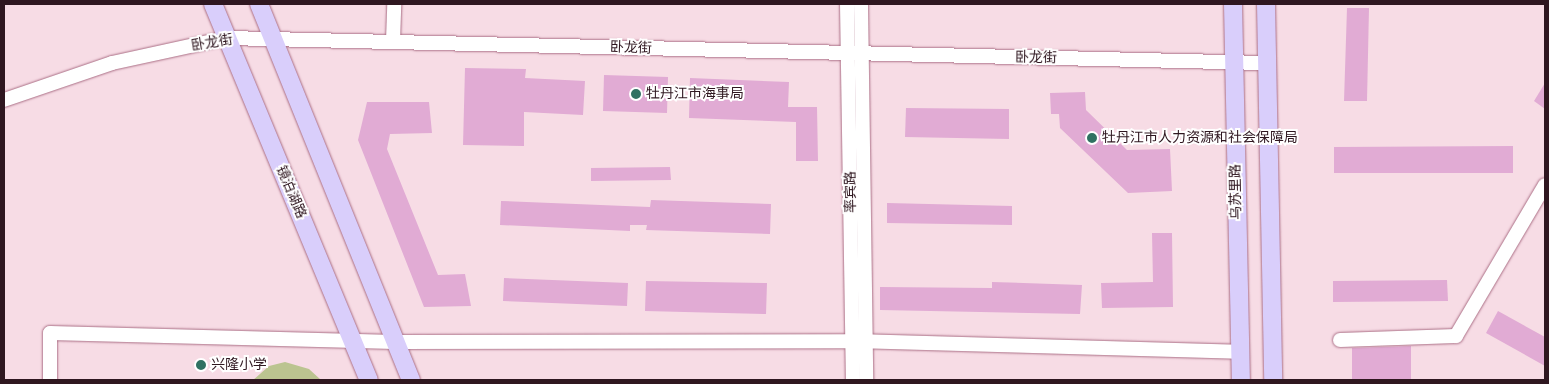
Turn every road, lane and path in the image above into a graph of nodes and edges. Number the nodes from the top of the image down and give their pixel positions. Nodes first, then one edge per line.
1 (213, 4) edge
2 (259, 4) edge
3 (394, 4) edge
4 (847, 4) edge
5 (861, 4) edge
6 (1233, 4) edge
7 (1266, 4) edge
8 (227, 38) junction
9 (273, 39) junction
10 (393, 41) junction
11 (855, 54) junction
12 (1233, 61) junction
13 (1267, 62) junction
14 (4, 100) edge
15 (1545, 185) edge
16 (1340, 340) dead end
17 (353, 341) junction
18 (859, 341) junction
19 (395, 342) junction
20 (1240, 352) junction
21 (50, 380) edge
22 (369, 380) edge
23 (411, 380) edge
24 (853, 380) edge
25 (866, 380) edge
26 (1241, 380) edge
27 (1273, 380) edge

1 - 8 main road, 镜泊湖路
2 - 9 main road
3 - 10 street
4 - 11 street, 率宾路
5 - 11 street, 率宾路
6 - 12 main road, 乌苏里路
7 - 13 main road
8 - 9 street, 卧龙街
8 - 14 street, 卧龙街
8 - 17 main road, 镜泊湖路
9 - 10 street, 卧龙街
9 - 19 main road
10 - 11 street, 卧龙街
11 - 12 street, 卧龙街
11 - 18 street, 率宾路
12 - 13 street, 卧龙街
12 - 20 main road, 乌苏里路
13 - 27 main road
15 - 16 street
17 - 19 street
17 - 21 street
17 - 22 main road, 镜泊湖路
18 - 19 street
18 - 20 street
18 - 24 street, 率宾路
18 - 25 street, 率宾路
19 - 23 main road
20 - 26 main road, 乌苏里路

